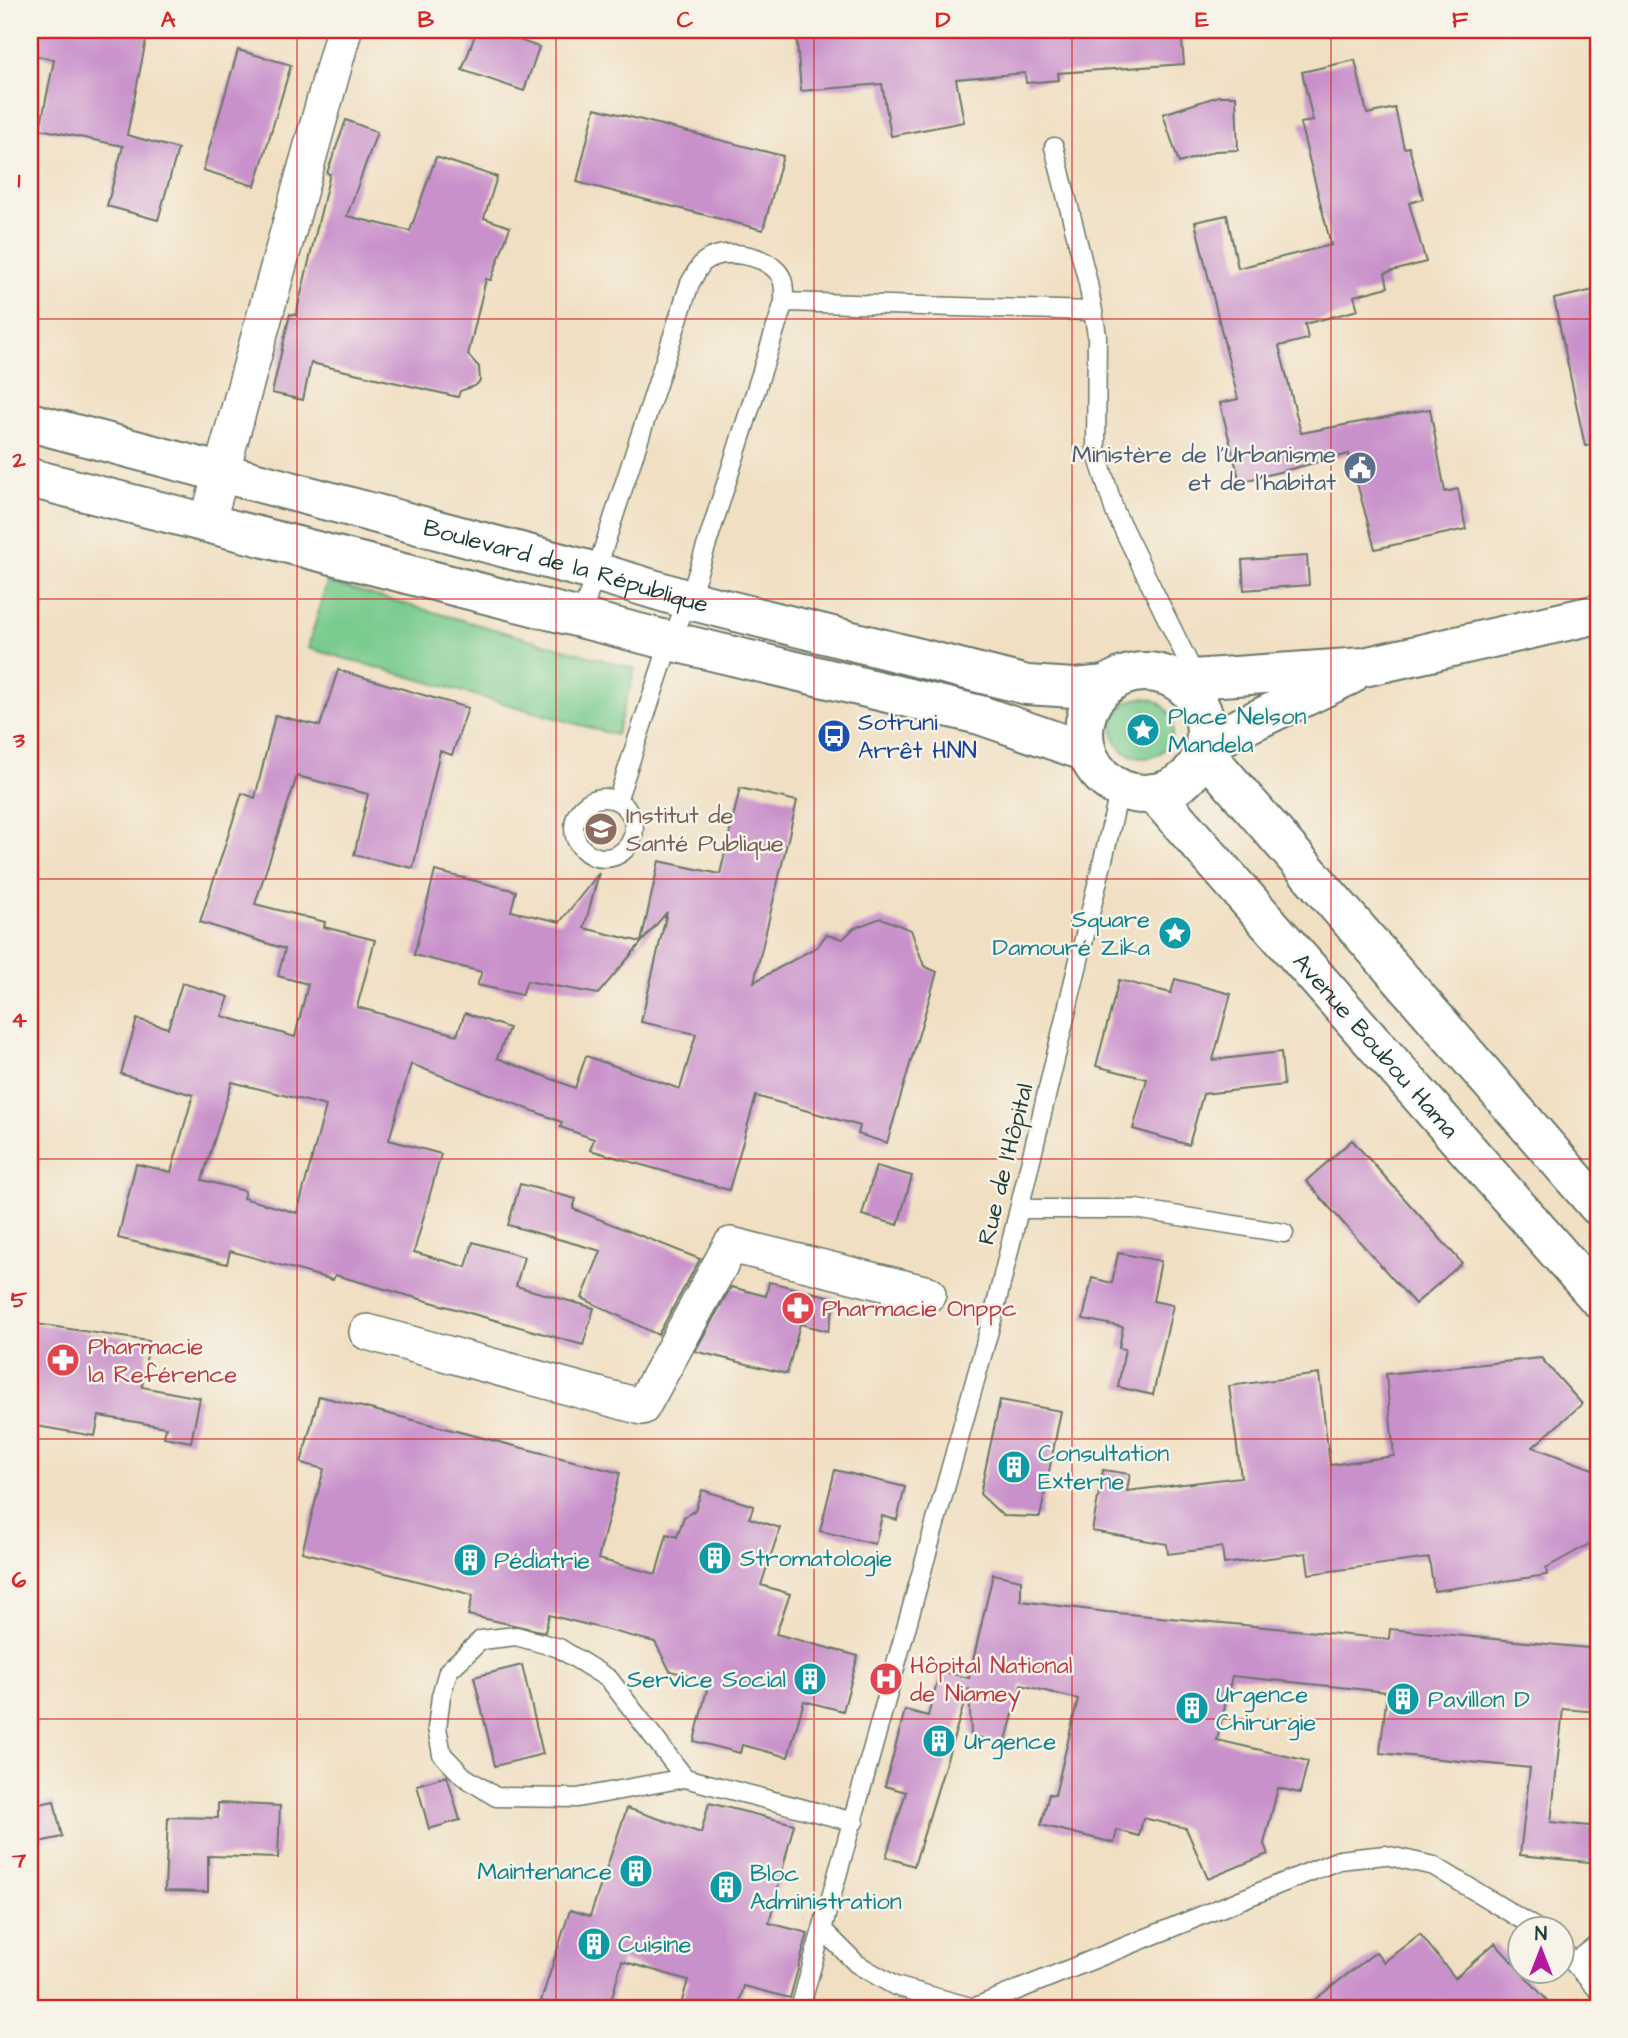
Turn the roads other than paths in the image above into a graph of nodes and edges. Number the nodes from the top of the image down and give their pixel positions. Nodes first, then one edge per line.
1 (344, 30) edge
2 (1054, 147) dead end
3 (784, 302) junction
4 (1093, 311) junction
5 (30, 422) edge
6 (222, 475) junction
7 (30, 478) edge
8 (207, 523) junction
9 (596, 572) junction
10 (689, 600) junction
11 (1598, 614) edge
12 (581, 617) junction
13 (670, 641) junction
14 (1364, 667) junction
15 (1187, 679) junction
16 (1107, 685) junction
17 (1205, 748) junction
18 (1087, 752) junction
19 (1137, 791) junction
20 (617, 801) dead end
21 (1598, 1206) edge
22 (1019, 1209) junction
23 (1284, 1234) dead end
24 (928, 1294) dead end
25 (1598, 1297) edge
26 (367, 1332) dead end
27 (685, 1778) junction
28 (854, 1822) junction
29 (1516, 1916) edge
30 (823, 1930) junction
31 (1598, 1944) edge
32 (1576, 1953) edge
33 (1576, 1965) edge
34 (1598, 1990) edge
35 (811, 2008) edge
36 (974, 2008) edge

1 - 6 street
2 - 4 lane
3 - 4 lane
3 - 9 lane
3 - 10 lane
4 - 15 lane
5 - 6 main road, Boulevard de la République
6 - 8 street
6 - 9 main road, Boulevard de la République
7 - 8 main road, Boulevard de la République
8 - 12 main road, Boulevard de la République
9 - 10 main road, Boulevard de la République
9 - 12 lane
10 - 13 lane
10 - 16 main road, Boulevard de la République
11 - 14 main road
12 - 13 main road, Boulevard de la République
13 - 18 main road, Boulevard de la République
13 - 20 lane
14 - 15 main road
14 - 17 main road
15 - 16 main road
15 - 17 main road
16 - 18 main road
17 - 19 main road
17 - 21 main road
18 - 19 main road
19 - 22 lane, Rue de l'Hôpital
19 - 25 main road, Avenue Boubou Hama
22 - 23 lane
22 - 28 lane, Rue de l'Hôpital
24 - 26 street
27 - 27 lane
27 - 28 lane
28 - 30 lane, Rue de l'Hôpital
29 - 36 lane
30 - 35 lane, Rue de l'Hôpital
30 - 36 lane
31 - 32 lane
33 - 34 lane

